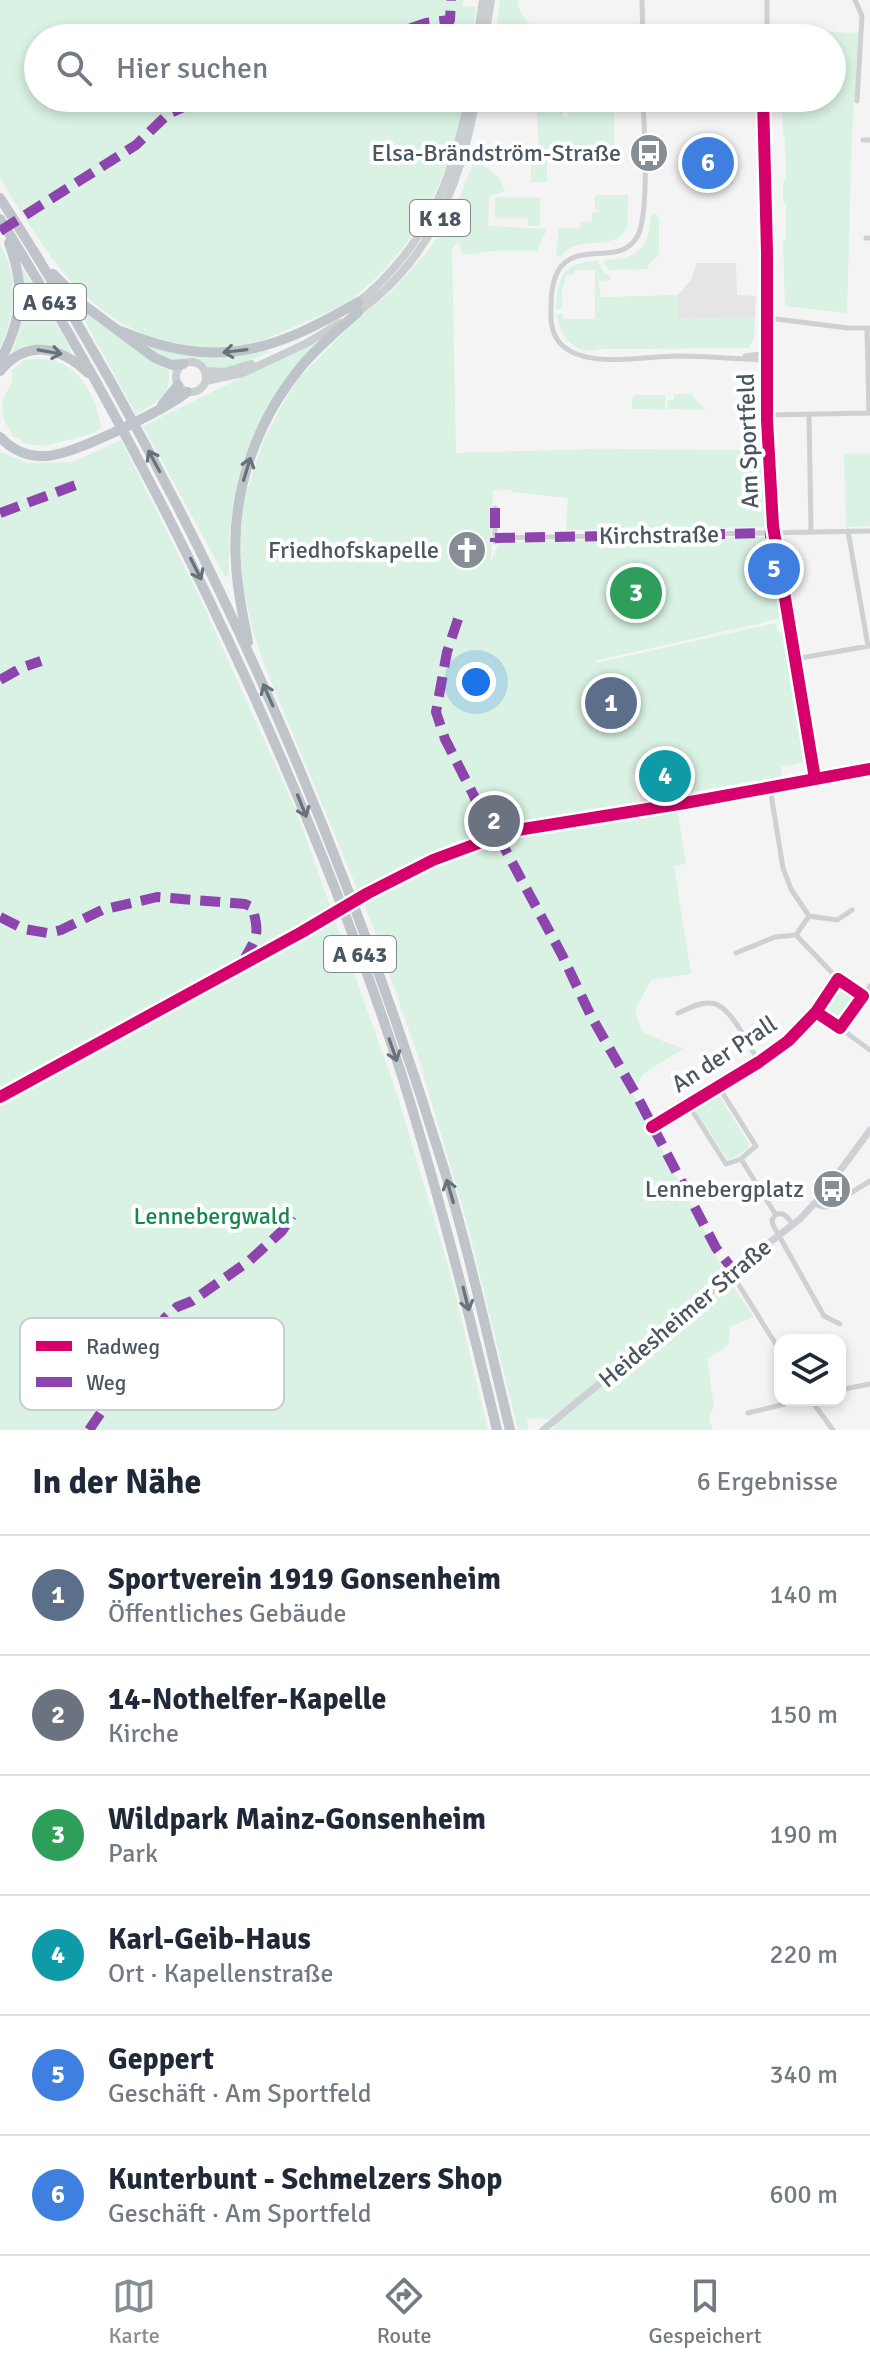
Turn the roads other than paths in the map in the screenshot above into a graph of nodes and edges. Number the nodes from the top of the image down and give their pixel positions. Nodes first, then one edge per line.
1 (483, 0) edge
2 (491, 0) edge
3 (642, 0) edge
4 (767, 0) edge
5 (855, 0) edge
6 (479, 24) edge
7 (487, 24) edge
8 (643, 24) edge
9 (767, 24) edge
10 (857, 101) dead end
11 (465, 112) edge
12 (473, 112) edge
13 (643, 112) edge
14 (763, 112) edge
15 (0, 198) edge
16 (1, 220) edge
17 (36, 254) junction
18 (358, 307) junction
19 (768, 318) junction
20 (869, 328) edge
21 (121, 331) junction
22 (768, 356) junction
23 (0, 362) edge
24 (183, 364) junction
25 (0, 371) edge
26 (206, 376) junction
27 (97, 382) junction
28 (182, 389) junction
29 (870, 413) edge
30 (768, 415) junction
31 (809, 415) junction
32 (0, 437) edge
33 (495, 508) dead end
34 (811, 531) junction
35 (848, 531) junction
36 (870, 531) edge
37 (774, 533) junction
38 (869, 646) edge
39 (251, 656) junction
40 (795, 659) junction
41 (870, 769) edge
42 (815, 779) junction
43 (770, 788) junction
44 (556, 824) dead end
45 (852, 910) dead end
46 (809, 916) junction
47 (796, 935) junction
48 (736, 953) dead end
49 (838, 979) junction
50 (870, 986) edge
51 (863, 996) junction
52 (816, 1012) junction
53 (678, 1013) dead end
54 (840, 1028) junction
55 (870, 1050) edge
56 (759, 1062) junction
57 (718, 1086) junction
58 (688, 1104) junction
59 (652, 1127) dead end
60 (870, 1130) edge
61 (741, 1159) junction
62 (870, 1181) edge
63 (815, 1204) junction
64 (776, 1215) junction
65 (793, 1225) junction
66 (779, 1235) junction
67 (731, 1273) junction
68 (840, 1324) dead end
69 (774, 1341) edge
70 (870, 1384) edge
71 (846, 1389) edge
72 (777, 1406) edge
73 (815, 1406) edge
74 (748, 1413) dead end
75 (497, 1430) edge
76 (510, 1430) edge
77 (543, 1430) edge
78 (833, 1430) edge

1 - 6 main road
2 - 7 main road
3 - 8 street
4 - 9 street
5 - 10 street
11 - 18 main road, K 18
12 - 18 main road, K 18
13 - 22 street
14 - 19 street, Am Sportfeld
15 - 17 highway, A 643
16 - 23 highway
16 - 27 highway, A 643
17 - 21 highway
39 -> 17 highway, A 643
18 -> 21 highway
18 - 26 main road
39 -> 18 highway
19 - 20 street
19 - 22 street, Am Sportfeld
20 - 29 street
21 - 24 highway
22 - 30 street, Am Sportfeld
24 - 26 main road
24 - 28 main road
25 -> 27 highway
26 - 28 main road
27 -> 75 highway, A 643
28 - 32 highway
29 - 31 street
30 - 31 street
30 - 37 street, Am Sportfeld
31 - 34 street
33 - 37 street, Kirchstraße
34 - 35 street, Kirchstraße
34 - 37 street, Kirchstraße
35 - 36 street, Kirchstraße
35 - 38 street
37 - 40 street, Am Sportfeld
38 - 40 street
76 -> 39 highway, A 643
40 - 42 street, Am Sportfeld
41 - 42 street
42 - 43 street
43 - 44 street
43 - 46 street
45 - 46 street
46 - 47 street
47 - 48 street
47 - 49 street
49 - 51 street
49 - 52 street, An der Prall
50 - 51 street
51 - 54 street
52 - 54 street
52 - 56 street, An der Prall
53 - 56 street
54 - 55 street
56 - 57 street, An der Prall
57 - 58 street, An der Prall
57 - 61 street
58 - 59 street, An der Prall
58 - 61 street
60 - 63 main road
61 - 64 street
62 - 63 street
63 - 65 main road
64 - 65 street
64 - 66 street
65 - 66 main road
66 - 67 main road, Heidesheimer Straße
66 - 68 street, Heidesheimer Straße
67 - 69 street
67 - 77 main road, Heidesheimer Straße
70 - 71 street
72 - 74 street
73 - 78 street

